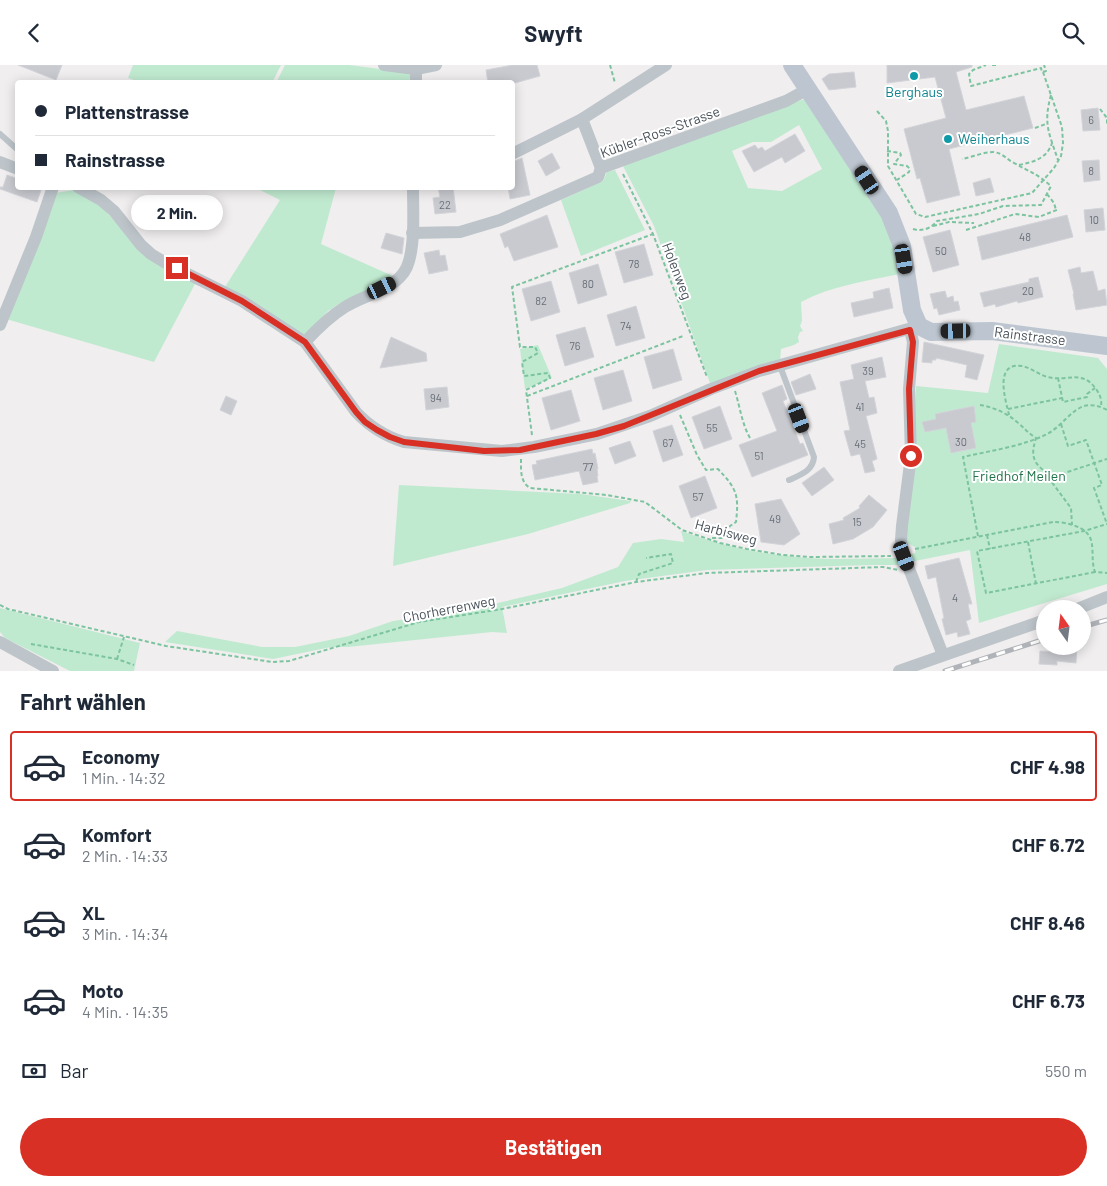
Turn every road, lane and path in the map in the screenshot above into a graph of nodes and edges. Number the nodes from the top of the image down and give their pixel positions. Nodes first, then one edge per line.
1 (384, 65) edge
2 (436, 65) edge
3 (610, 65) edge
4 (666, 65) edge
5 (792, 65) edge
6 (986, 65) edge
7 (992, 65) edge
8 (998, 65) edge
9 (1044, 65) edge
10 (1040, 66) edge
11 (416, 69) junction
12 (1044, 72) junction
13 (416, 80) edge
14 (808, 89) junction
15 (1051, 94) junction
16 (619, 95) junction
17 (1100, 109) dead end
18 (878, 111) dead end
19 (582, 119) junction
20 (1046, 124) junction
21 (1107, 126) edge
22 (1035, 128) dead end
23 (0, 134) edge
24 (1052, 142) junction
25 (15, 147) edge
26 (887, 151) junction
27 (515, 152) edge
28 (962, 159) dead end
29 (1058, 160) junction
30 (0, 162) edge
31 (617, 163) junction
32 (1019, 165) junction
33 (15, 168) edge
34 (601, 168) junction
35 (1044, 179) junction
36 (896, 181) junction
37 (52, 190) edge
38 (84, 190) edge
39 (413, 190) edge
40 (1047, 194) junction
41 (974, 223) dead end
42 (933, 226) junction
43 (914, 229) dead end
44 (966, 229) dead end
45 (412, 233) junction
46 (653, 234) junction
47 (0, 325) edge
48 (914, 328) junction
49 (683, 336) dead end
50 (305, 342) junction
51 (1107, 346) edge
52 (780, 366) junction
53 (1058, 378) junction
54 (733, 387) dead end
55 (1095, 388) junction
56 (711, 389) junction
57 (527, 396) junction
58 (1062, 398) junction
59 (980, 405) dead end
60 (1100, 407) junction
61 (1008, 409) junction
62 (678, 410) dead end
63 (1107, 410) edge
64 (1010, 417) junction
65 (1061, 423) junction
66 (750, 438) dead end
67 (1036, 438) junction
68 (534, 447) junction
69 (520, 455) dead end
70 (1107, 459) edge
71 (1094, 463) junction
72 (1049, 478) junction
73 (789, 480) dead end
74 (1107, 524) edge
75 (1072, 525) junction
76 (1084, 531) junction
77 (987, 535) junction
78 (978, 537) junction
79 (710, 540) junction
80 (1028, 542) junction
81 (990, 549) junction
82 (903, 554) junction
83 (646, 558) dead end
84 (910, 571) junction
85 (1095, 572) junction
86 (1107, 573) edge
87 (636, 582) junction
88 (1036, 584) junction
89 (1107, 597) edge
90 (1091, 603) edge
91 (0, 605) edge
92 (1036, 623) edge
93 (124, 637) junction
94 (0, 642) edge
95 (24, 643) dead end
96 (943, 655) junction
97 (117, 659) junction
98 (134, 665) dead end
99 (53, 671) edge
100 (899, 671) edge

1 - 11 street
2 - 11 street
3 - 16 path
4 - 16 street
5 - 14 street
6 - 10 path
7 - 8 path
9 - 12 path
10 - 12 path
11 - 13 street
12 - 15 path
14 - 31 street, Kübler-Ross-Strasse
14 - 48 street
15 - 20 path
15 - 29 path
16 - 19 street
17 - 21 path
18 - 26 path
19 - 27 street
19 - 34 street
20 - 22 path
20 - 24 path
23 - 25 lane
24 - 29 path
24 - 32 path
26 - 36 path
26 - 36 path
28 - 32 path
29 - 35 path
30 - 33 street
31 - 34 street, Kübler-Ross-Strasse
31 - 46 path, Holenweg
32 - 35 path
34 - 45 street, Kübler-Ross-Strasse
35 - 36 path
35 - 40 path
37 - 47 street
38 - 50 street, Rainstrasse
39 - 45 street
40 - 42 path
40 - 44 path
41 - 42 path
42 - 43 path
45 - 50 street
46 - 56 path, Holenweg
46 - 57 path
48 - 51 street, Rainstrasse
48 - 52 street, Rainstrasse
48 - 82 street
49 - 57 path
50 - 68 street, Rainstrasse
52 - 56 street, Rainstrasse
52 - 73 lane
53 - 55 path
53 - 58 path
53 - 61 path
54 - 66 path
55 - 58 path
55 - 60 path
56 - 68 street, Rainstrasse
57 - 68 path
58 - 61 path
59 - 64 path
60 - 63 path
60 - 65 path
61 - 64 path
62 - 79 path
64 - 67 path
65 - 67 path
65 - 71 path
67 - 72 path
67 - 78 path
69 - 79 path, Harbisweg
70 - 71 path
71 - 72 path
71 - 74 path
72 - 75 path
74 - 76 path
75 - 76 path
75 - 77 path, Harbisweg
76 - 80 path
76 - 85 path
77 - 78 path, Harbisweg
77 - 81 path
78 - 82 path, Harbisweg
79 - 82 path, Harbisweg
80 - 81 path
80 - 88 path
81 - 88 path
82 - 84 street
83 - 87 path
84 - 87 path, Chorherrenweg
84 - 96 street
85 - 86 path
85 - 88 path
87 - 93 path, Chorherrenweg
89 - 90 street
91 - 93 path, Chorherrenweg
92 - 96 street
93 - 97 path
94 - 99 street
95 - 97 path
96 - 100 street
97 - 98 path

